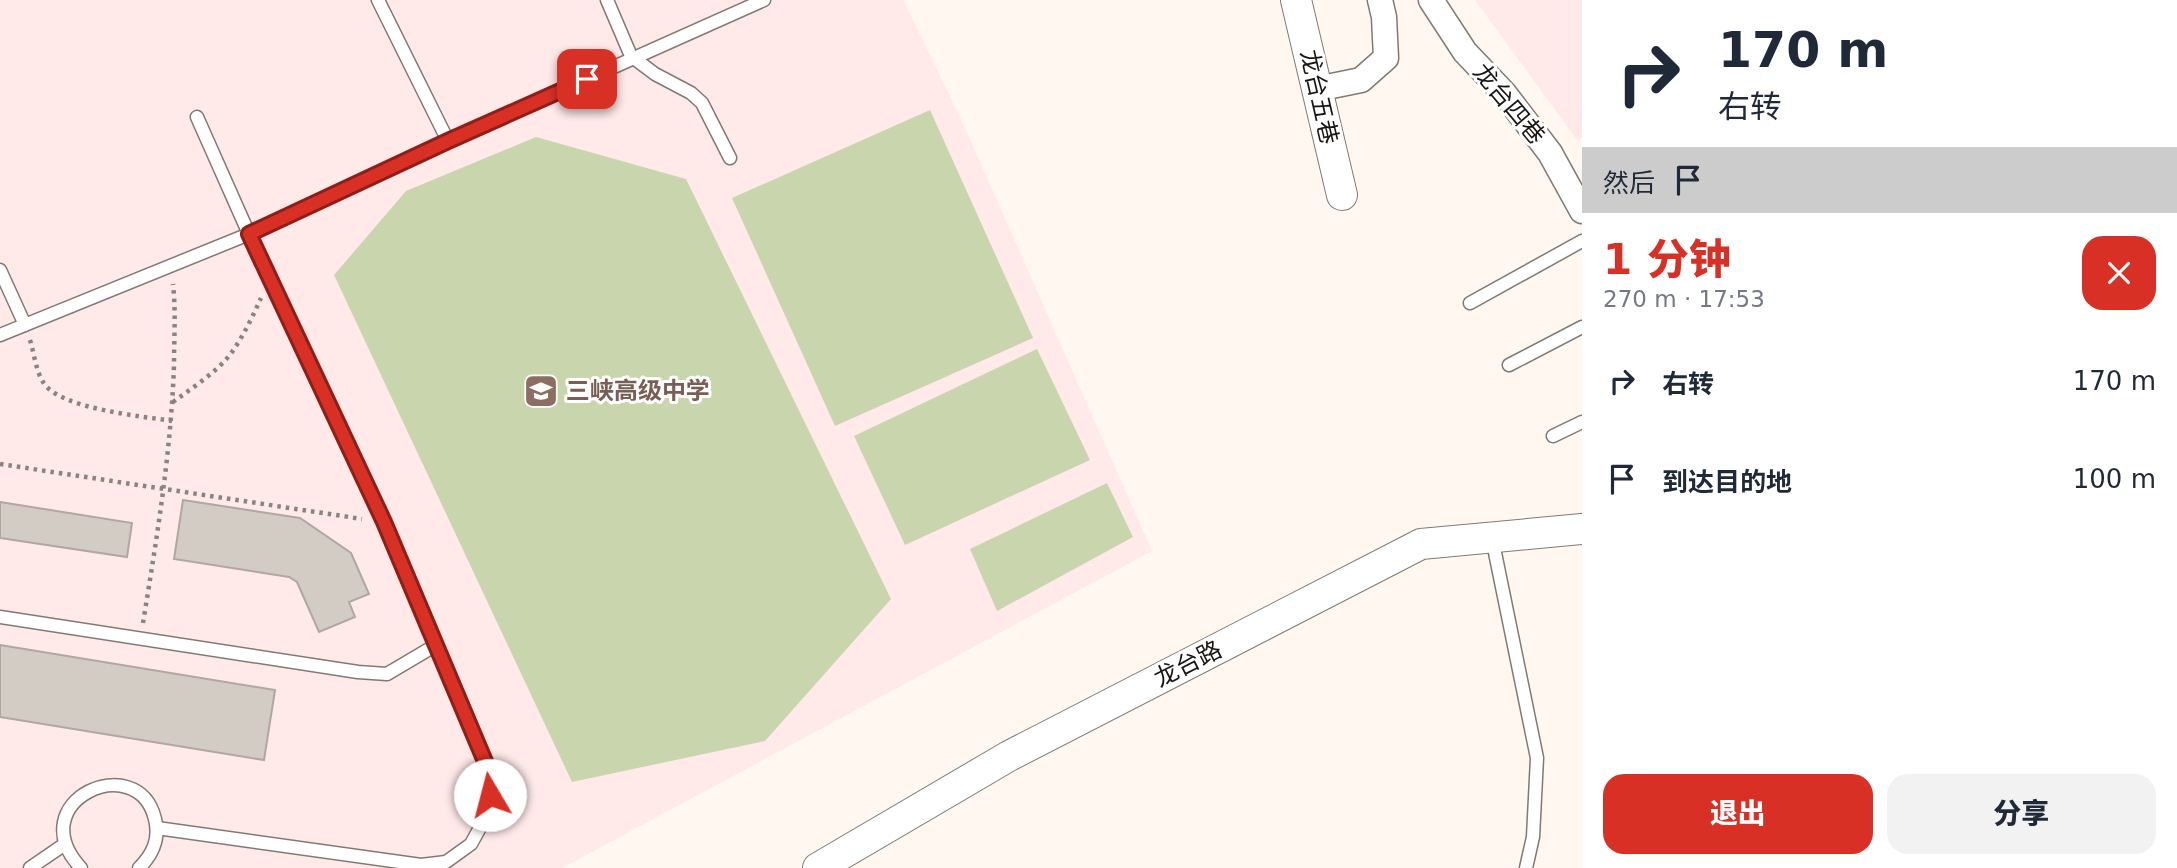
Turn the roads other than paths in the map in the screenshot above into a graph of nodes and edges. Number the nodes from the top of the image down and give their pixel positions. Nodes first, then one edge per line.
1 (378, 0) edge
2 (607, 0) edge
3 (764, 0) edge
4 (1296, 0) edge
5 (1380, 0) edge
6 (1431, 0) edge
7 (634, 58) junction
8 (1317, 89) junction
9 (197, 117) dead end
10 (448, 141) junction
11 (730, 158) dead end
12 (1342, 195) dead end
13 (1582, 211) edge
14 (249, 234) junction
15 (1582, 241) edge
16 (0, 270) edge
17 (1470, 303) dead end
18 (25, 325) junction
19 (1582, 327) edge
20 (0, 335) edge
21 (1508, 365) dead end
22 (1582, 422) edge
23 (1553, 436) dead end
24 (1582, 529) edge
25 (1492, 537) junction
26 (0, 617) edge
27 (436, 645) junction
28 (157, 828) junction
29 (65, 844) junction
30 (30, 868) edge
31 (81, 868) edge
32 (139, 868) edge
33 (818, 868) edge
34 (1526, 868) edge

1 - 10 lane
2 - 7 lane
3 - 7 lane
4 - 8 street, 龙台五巷
5 - 8 street
6 - 13 street, 龙台四巷
7 - 10 lane
7 - 11 lane
8 - 12 street, 龙台五巷
9 - 14 lane
10 - 14 lane
14 - 18 lane
14 - 27 lane
15 - 17 lane
16 - 18 lane
18 - 20 lane
19 - 21 lane
22 - 23 lane
24 - 25 street, 龙台路
25 - 33 street, 龙台路
25 - 34 lane
26 - 27 lane
27 - 28 lane
28 - 29 lane
28 - 32 lane
29 - 30 lane
29 - 31 lane

